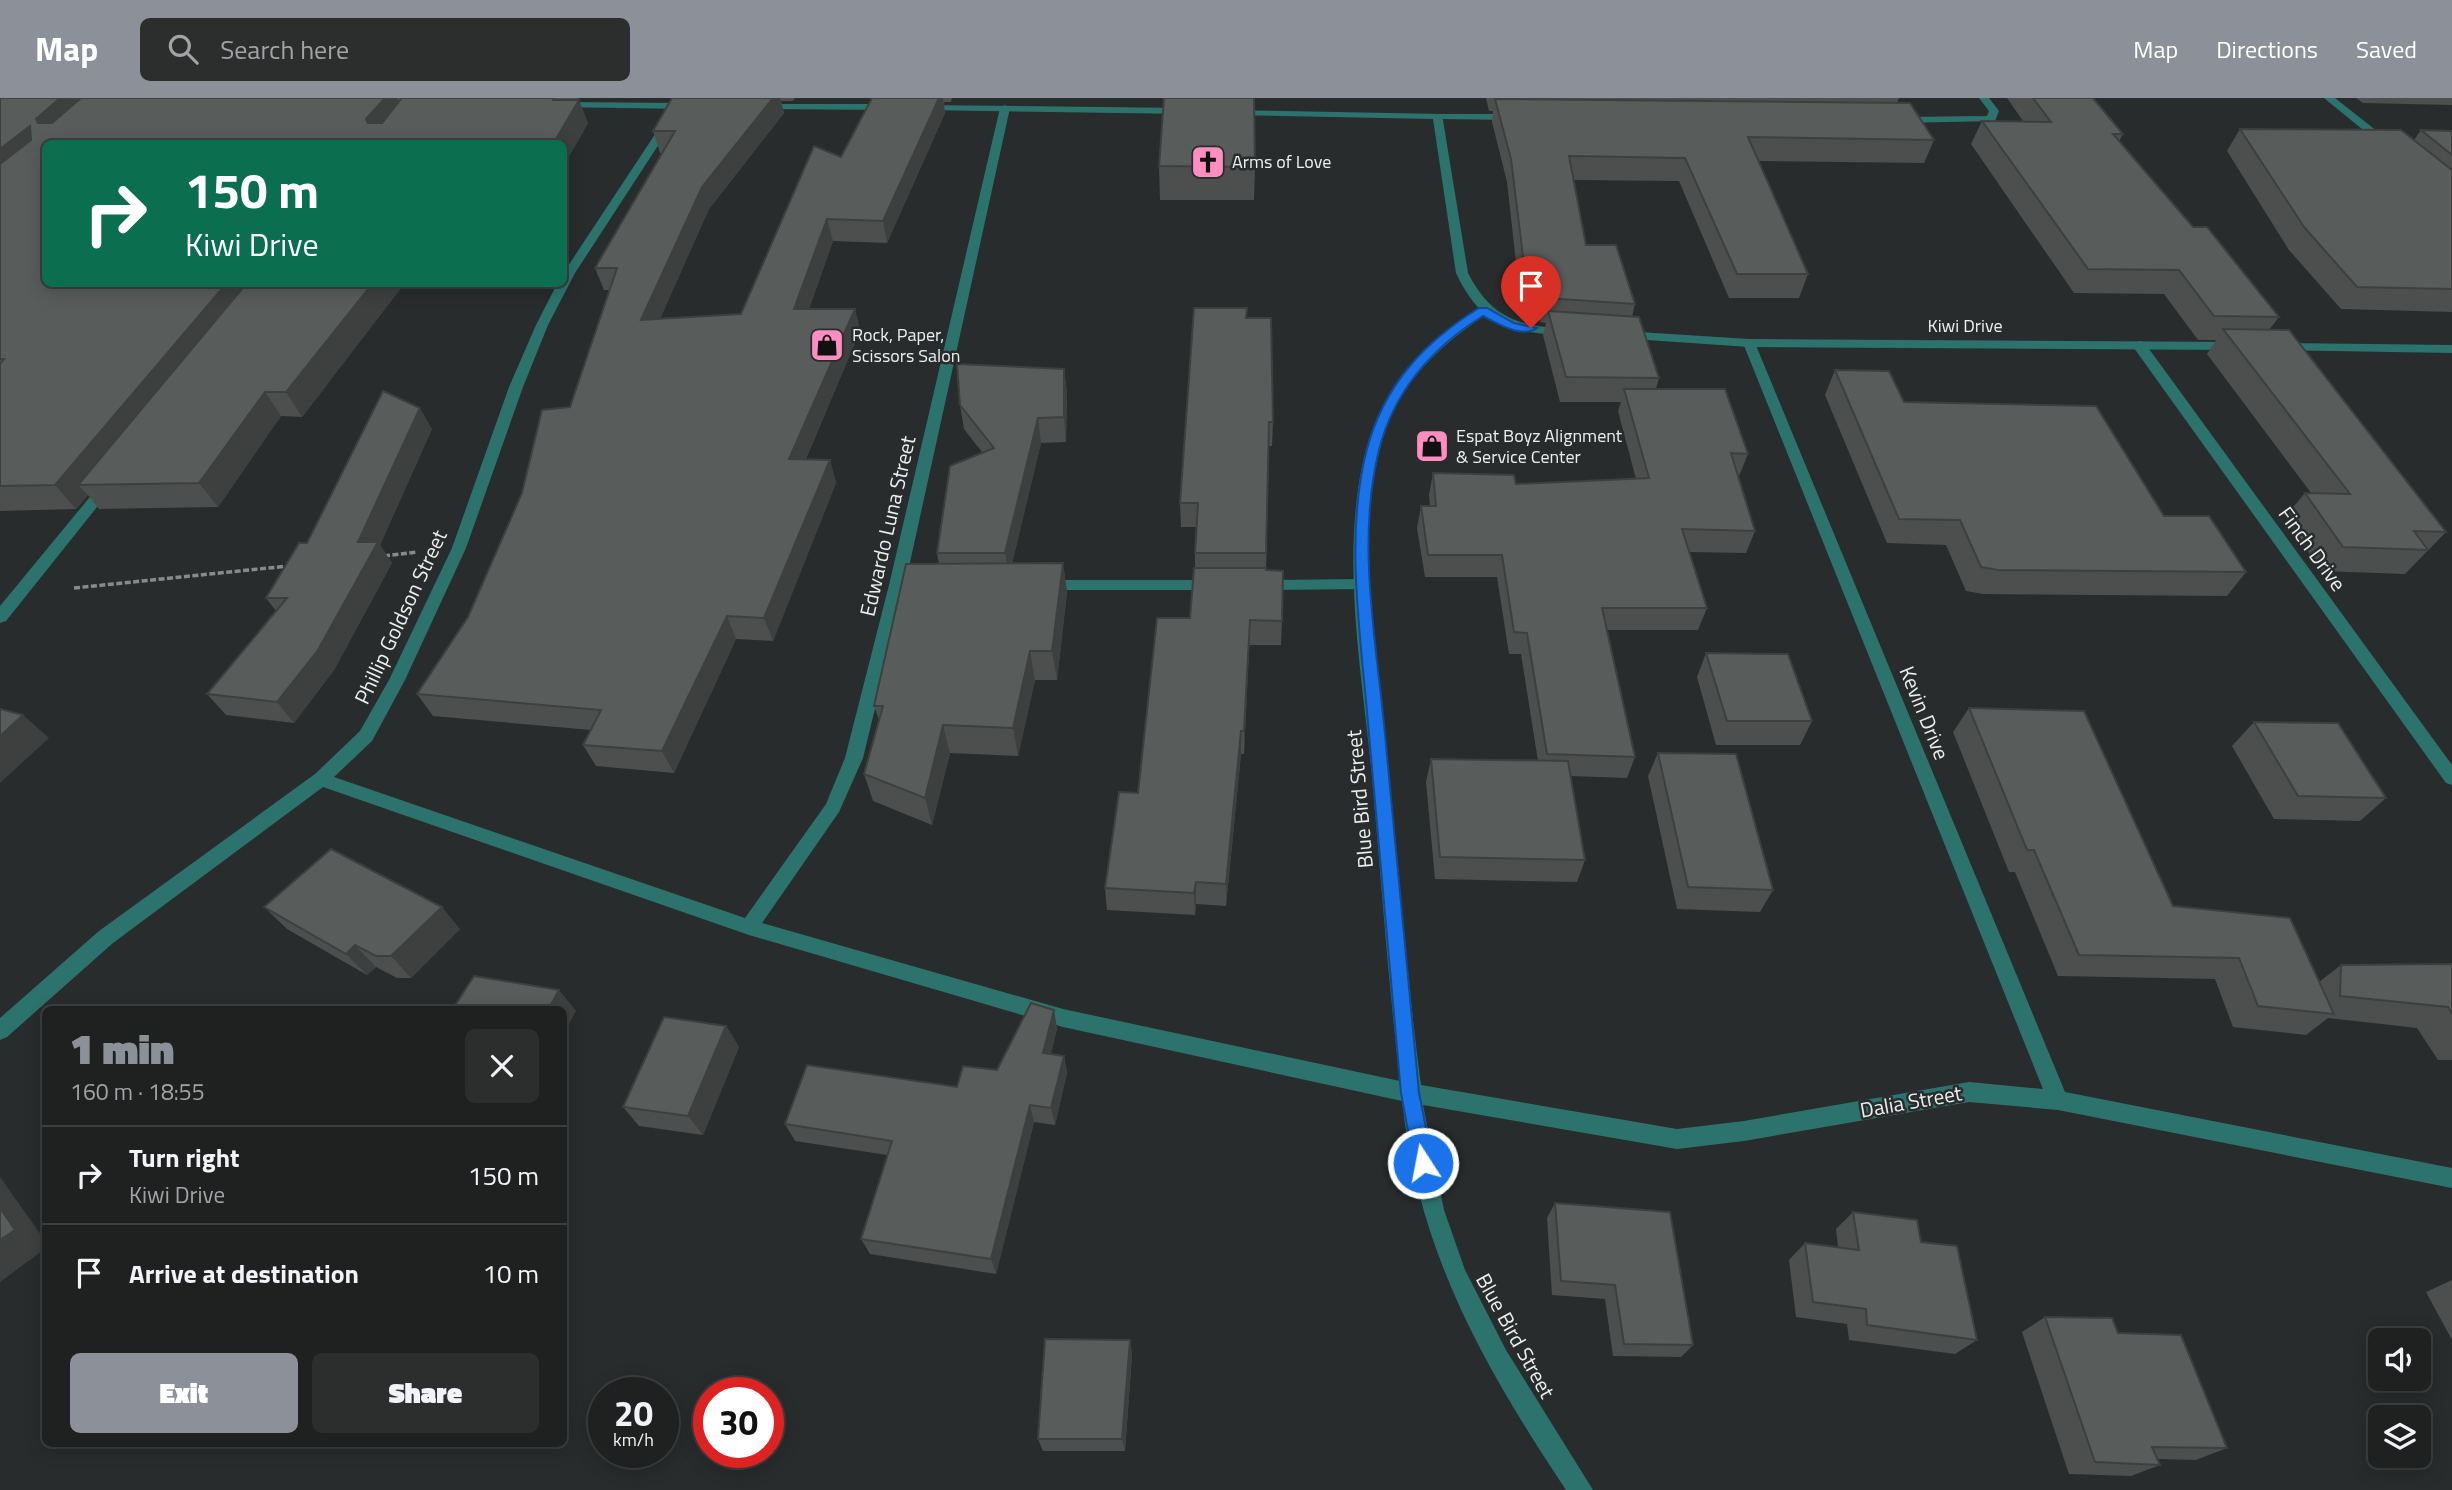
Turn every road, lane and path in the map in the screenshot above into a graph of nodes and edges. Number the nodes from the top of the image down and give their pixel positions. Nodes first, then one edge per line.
1 (1984, 98) edge
2 (2329, 98) edge
3 (682, 102) edge
4 (542, 105) edge
5 (706, 106) edge
6 (747, 106) edge
7 (1005, 108) junction
8 (1196, 111) edge
9 (1223, 111) edge
10 (1438, 116) junction
11 (1528, 117) edge
12 (1889, 120) edge
13 (2399, 154) edge
14 (567, 277) edge
15 (562, 287) edge
16 (1483, 311) junction
17 (1577, 333) edge
18 (1604, 334) edge
19 (1749, 342) junction
20 (2139, 345) junction
21 (2452, 349) edge
22 (115, 476) edge
23 (459, 548) junction
24 (376, 556) edge
25 (294, 565) edge
26 (1363, 584) junction
27 (1034, 585) edge
28 (19, 594) junction
29 (0, 617) edge
30 (2452, 778) edge
31 (321, 779) junction
32 (748, 927) junction
33 (0, 1031) edge
34 (1410, 1093) junction
35 (2058, 1100) junction
36 (2452, 1178) edge
37 (1581, 1490) edge

1 - 12 street
2 - 13 street
3 - 4 street
3 - 5 street
3 - 14 street, Phillip Goldson Street
6 - 7 street
7 - 8 street
7 - 32 street, Edwardo Luna Street
9 - 10 street
10 - 11 street
10 - 16 street
15 - 23 street, Phillip Goldson Street
16 - 17 street
16 - 26 street, Blue Bird Street
18 - 19 street, Kiwi Drive
19 - 20 street, Kiwi Drive
19 - 35 street, Kevin Drive
20 - 21 street, Kiwi Drive
20 - 30 street, Finch Drive
22 - 28 street
23 - 24 path
23 - 31 street, Phillip Goldson Street
25 - 28 path
26 - 27 street
26 - 34 street, Blue Bird Street
28 - 29 street
31 - 32 street, Dalia Street
31 - 33 street, Phillip Goldson Street
32 - 34 street, Dalia Street
34 - 35 street, Dalia Street
34 - 37 street, Blue Bird Street
35 - 36 street, Dalia Street

